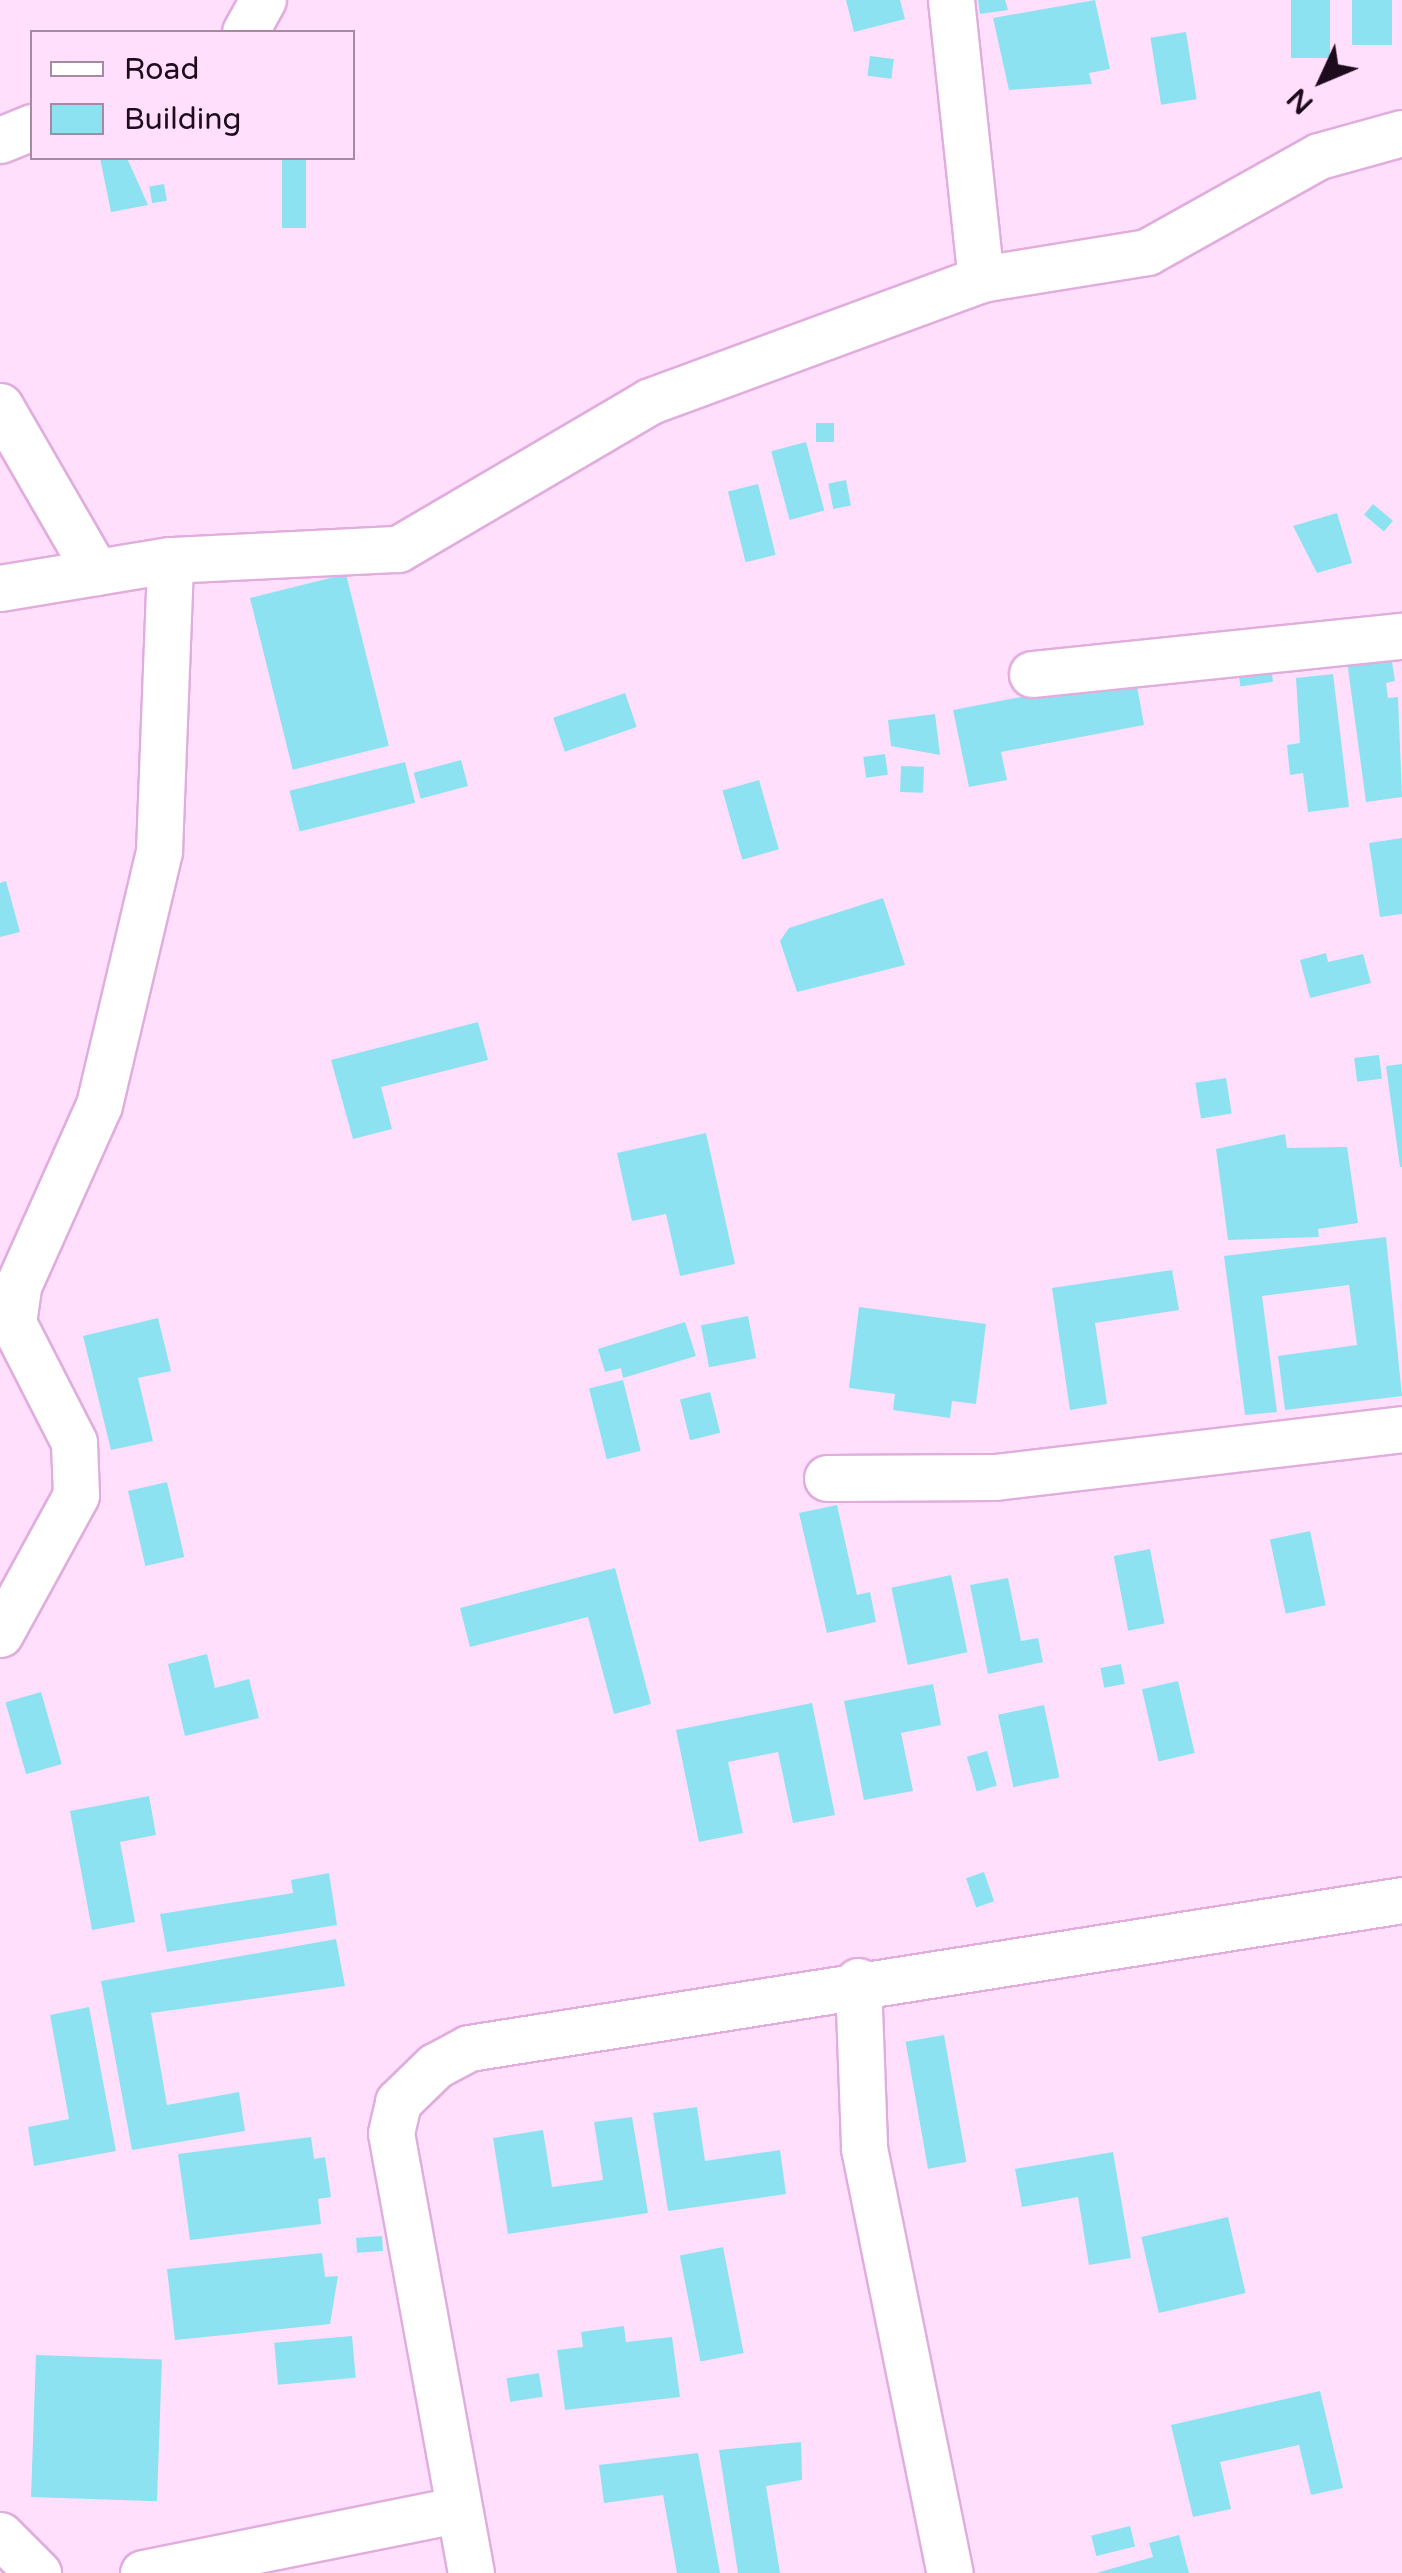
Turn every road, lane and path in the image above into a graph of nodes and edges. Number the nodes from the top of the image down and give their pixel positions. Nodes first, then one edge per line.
1 (263, 0) edge
2 (951, 0) edge
3 (246, 30) edge
4 (30, 128) edge
5 (1402, 133) edge
6 (0, 140) edge
7 (980, 279) junction
8 (0, 406) edge
9 (170, 560) junction
10 (96, 572) junction
11 (0, 588) edge
12 (1402, 636) edge
13 (1032, 674) dead end
14 (1402, 1429) edge
15 (827, 1478) dead end
16 (0, 1634) edge
17 (1402, 1900) edge
18 (858, 1981) junction
19 (460, 2509) junction
20 (0, 2535) edge
21 (38, 2573) edge
22 (143, 2573) edge
23 (471, 2573) edge
24 (950, 2573) edge

1 - 3 street
2 - 7 street
4 - 6 street
5 - 7 street
7 - 9 street
8 - 10 street
9 - 10 street
9 - 16 street
10 - 11 street
12 - 13 street
14 - 15 street
17 - 18 street
18 - 19 street
18 - 24 street
19 - 22 street
19 - 23 street
20 - 21 street

